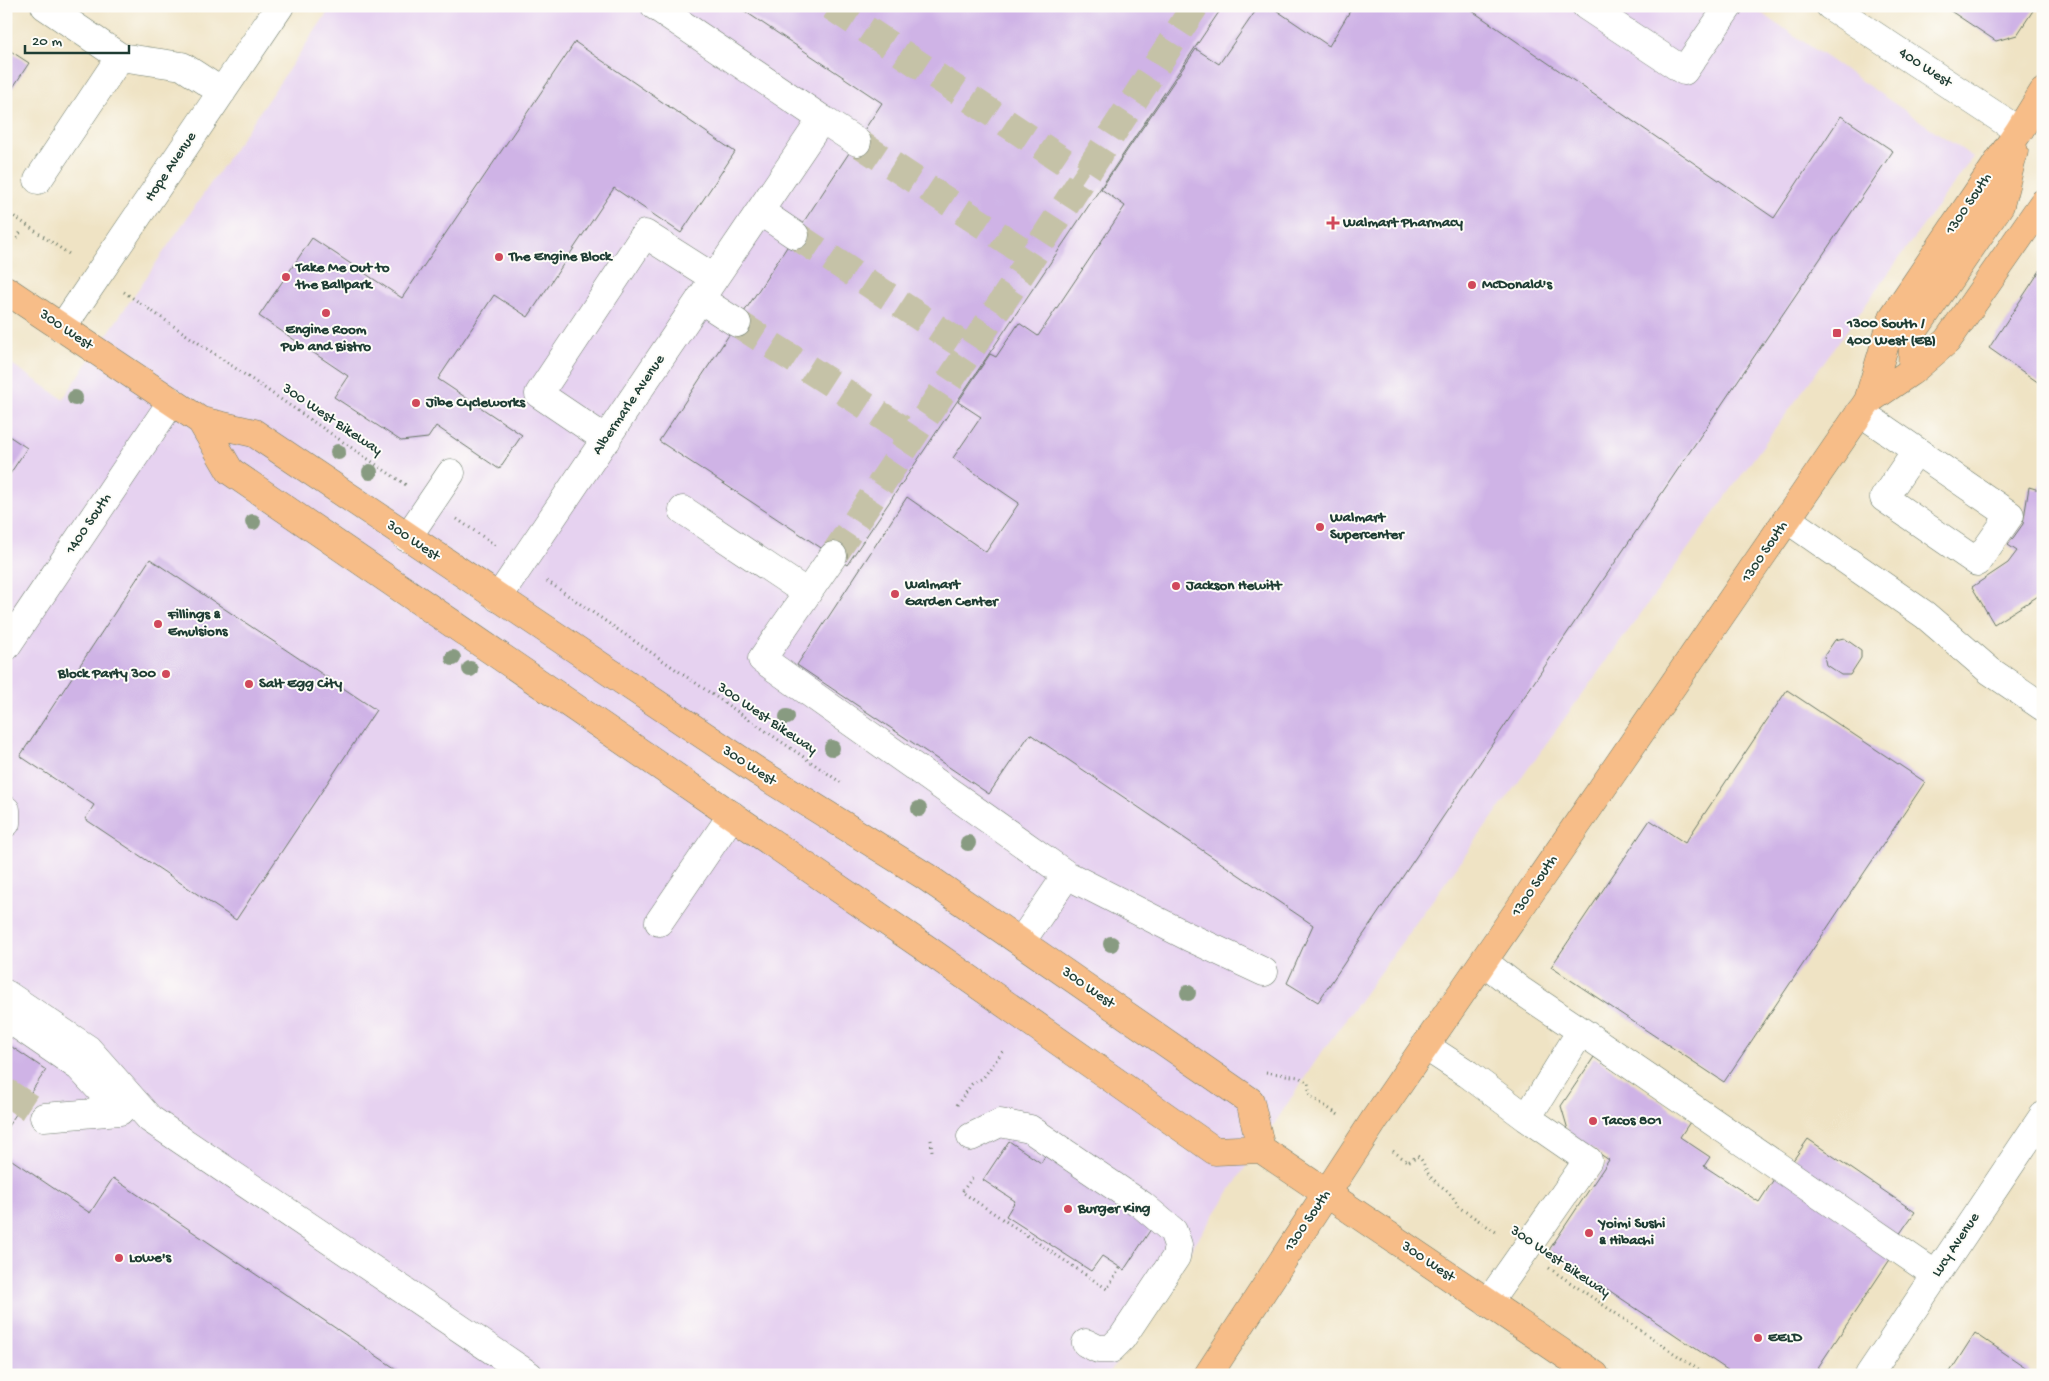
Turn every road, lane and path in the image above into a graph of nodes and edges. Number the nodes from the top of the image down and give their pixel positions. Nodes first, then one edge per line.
1 (45, 6) edge
2 (280, 6) edge
3 (655, 6) edge
4 (1586, 6) edge
5 (1728, 6) edge
6 (1830, 6) edge
7 (120, 58) junction
8 (222, 92) junction
9 (2043, 92) edge
10 (822, 119) junction
11 (2019, 131) junction
12 (857, 142) tunnel mouth
13 (38, 180) dead end
14 (2043, 202) edge
15 (6, 211) edge
16 (761, 212) junction
17 (22, 230) dead end
18 (35, 231) dead end
19 (795, 235) tunnel mouth
20 (16, 238) dead end
21 (707, 288) junction
22 (6, 290) edge
23 (158, 315) dead end
24 (737, 322) tunnel mouth
25 (62, 328) junction
26 (1912, 371) junction
27 (172, 401) junction
28 (1864, 406) junction
29 (201, 421) junction
30 (606, 440) junction
31 (1916, 451) dead end
32 (451, 473) dead end
33 (431, 502) junction
34 (683, 510) dead end
35 (1788, 519) junction
36 (407, 538) junction
37 (493, 543) dead end
38 (833, 556) tunnel mouth
39 (548, 582) dead end
40 (807, 593) junction
41 (498, 598) junction
42 (6, 647) edge
43 (2043, 707) edge
44 (843, 784) dead end
45 (6, 810) edge
46 (732, 815) junction
47 (6, 823) edge
48 (1067, 875) junction
49 (659, 922) dead end
50 (1021, 942) junction
51 (1484, 962) junction
52 (1264, 972) dead end
53 (6, 994) edge
54 (6, 1018) edge
55 (1581, 1031) junction
56 (1425, 1046) junction
57 (1002, 1051) dead end
58 (84, 1058) junction
59 (1277, 1074) dead end
60 (1308, 1083) dead end
61 (957, 1105) dead end
62 (120, 1110) junction
63 (2043, 1116) edge
64 (44, 1117) tunnel mouth
65 (1527, 1118) junction
66 (146, 1127) junction
67 (970, 1137) dead end
68 (931, 1140) dead end
69 (1261, 1149) junction
70 (932, 1151) dead end
71 (1417, 1156) dead end
72 (972, 1178) dead end
73 (1327, 1193) junction
74 (1524, 1251) junction
75 (1120, 1268) dead end
76 (1936, 1276) junction
77 (1488, 1303) junction
78 (1086, 1343) dead end
79 (470, 1346) junction
80 (496, 1375) edge
81 (529, 1375) edge
82 (1208, 1375) edge
83 (1595, 1375) edge
84 (1706, 1375) edge
85 (1870, 1375) edge

1 - 7 street
2 - 8 street, Hope Avenue
3 - 10 street
4 - 5 street
6 - 11 street, 400 West
7 - 8 street
7 - 13 street
8 - 25 street, Hope Avenue
9 - 11 main road, 1300 South
10 - 12 street
10 - 16 street, Albermarle Avenue
11 - 26 main road
11 - 28 main road, 1300 South
14 - 26 main road, 1300 South
15 - 18 path
16 - 19 street
16 - 21 street, Albermarle Avenue
17 - 20 path
21 - 24 street
21 - 30 street, Albermarle Avenue
21 - 30 street
22 - 25 main road, 300 West
23 - 33 path, 300 West Bikeway
25 - 27 main road, 300 West
26 - 28 main road, 1300 South
27 - 29 main road, 300 West
27 - 42 street, 1400 South
28 - 31 street
28 - 35 main road, 1300 South
29 - 36 main road, 300 West
29 - 46 main road, 300 West
30 - 41 street, Albermarle Avenue
32 - 33 street
33 - 36 street
33 - 37 path, 300 West Bikeway
34 - 40 street
35 - 43 street
35 - 51 main road, 1300 South
36 - 41 main road, 300 West
38 - 40 street
39 - 44 path, 300 West Bikeway
40 - 48 street
41 - 50 main road, 300 West
45 - 47 street
46 - 49 street
46 - 69 main road, 300 West
48 - 50 street
48 - 52 street
50 - 69 main road, 300 West
51 - 55 street
51 - 56 main road, 1300 South
53 - 58 street
54 - 58 street
55 - 65 street
55 - 76 street
56 - 65 street
56 - 73 main road, 1300 South
57 - 61 path
58 - 62 street
58 - 66 street
59 - 60 path
62 - 64 street
62 - 66 street
63 - 76 street, Lucy Avenue
65 - 74 street
66 - 79 street
67 - 78 street
68 - 70 path
69 - 73 main road, 300 West
71 - 74 path, 300 West Bikeway
72 - 75 path
73 - 77 main road, 300 West
73 - 82 main road, 1300 South
74 - 77 street
74 - 84 path, 300 West Bikeway
76 - 85 street, Lucy Avenue
77 - 83 main road, 300 West
79 - 80 street
79 - 81 street

